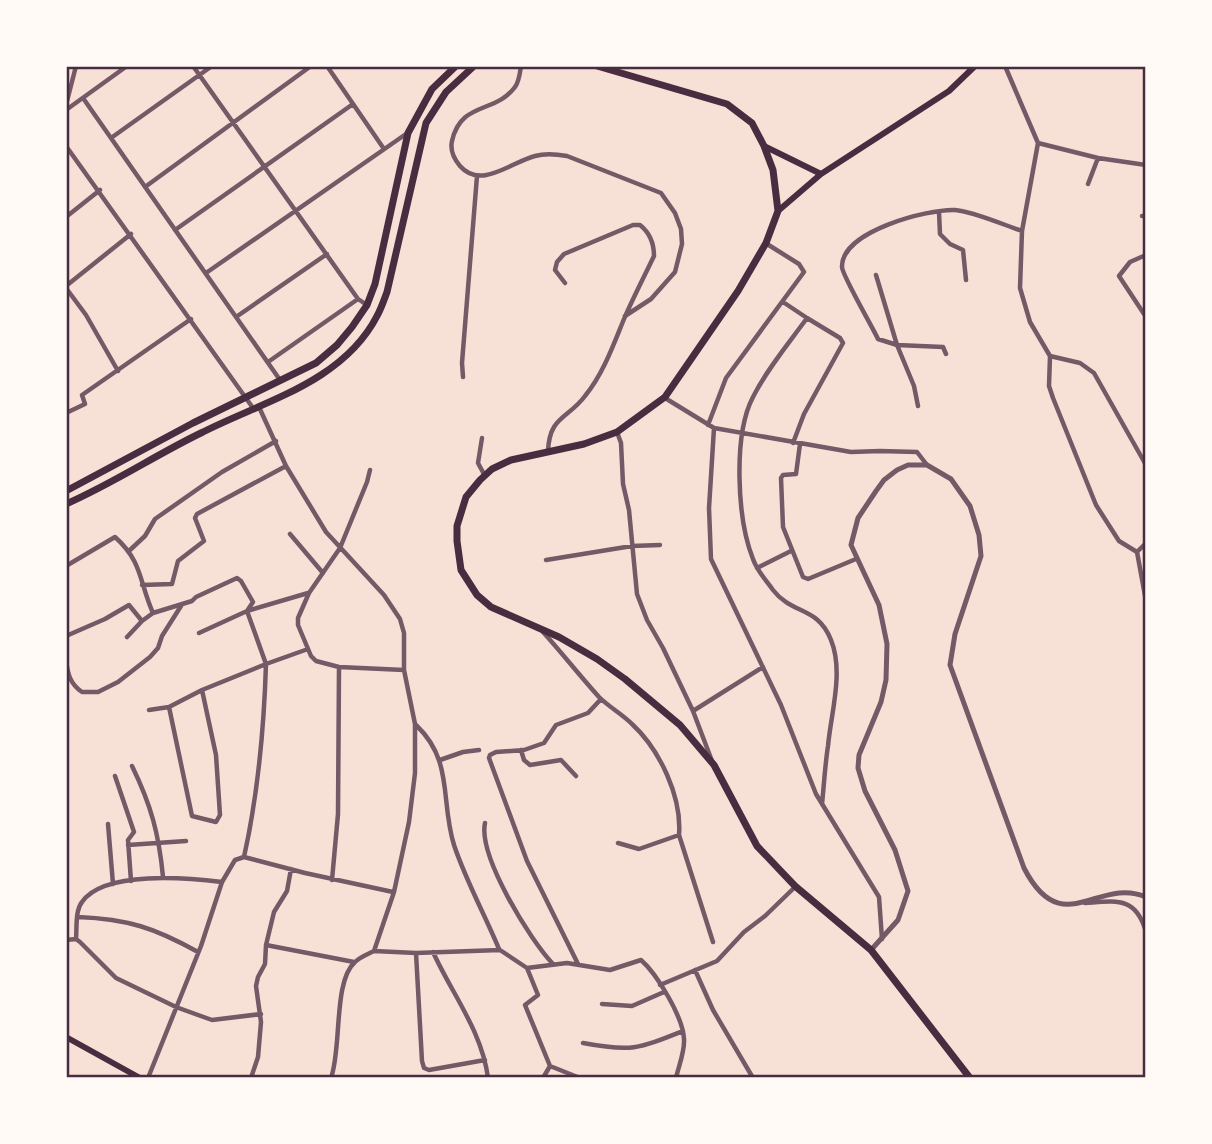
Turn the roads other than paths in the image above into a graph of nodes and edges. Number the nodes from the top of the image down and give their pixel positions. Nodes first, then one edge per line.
1 (76, 66) edge
2 (193, 66) edge
3 (212, 66) edge
4 (311, 66) edge
5 (327, 66) edge
6 (456, 66) edge
7 (474, 66) edge
8 (521, 66) edge
9 (597, 66) edge
10 (975, 66) edge
11 (1005, 66) edge
12 (126, 67) edge
13 (199, 76) junction
14 (83, 98) junction
15 (353, 104) junction
16 (66, 107) edge
17 (233, 123) junction
18 (408, 133) junction
19 (111, 138) junction
20 (1038, 143) junction
21 (66, 146) edge
22 (764, 146) junction
23 (385, 149) junction
24 (1098, 158) junction
25 (1146, 165) edge
26 (264, 167) junction
27 (821, 174) junction
28 (477, 176) junction
29 (1088, 184) dead end
30 (145, 187) junction
31 (100, 190) junction
32 (296, 211) junction
33 (778, 211) junction
34 (939, 212) junction
35 (66, 217) edge
36 (387, 227) junction
37 (175, 230) junction
38 (400, 230) junction
39 (1022, 231) junction
40 (131, 234) junction
41 (766, 243) junction
42 (327, 254) junction
43 (1146, 255) edge
44 (206, 274) junction
45 (876, 275) dead end
46 (966, 280) dead end
47 (565, 283) dead end
48 (66, 287) edge
49 (358, 299) junction
50 (783, 302) junction
51 (367, 305) junction
52 (1146, 313) edge
53 (625, 316) junction
54 (236, 317) junction
55 (807, 318) junction
56 (191, 319) junction
57 (897, 345) junction
58 (946, 354) dead end
59 (1050, 356) junction
60 (268, 362) junction
61 (118, 371) junction
62 (463, 377) dead end
63 (281, 380) junction
64 (246, 397) junction
65 (665, 397) junction
66 (918, 406) dead end
67 (256, 407) junction
68 (66, 413) edge
69 (708, 425) junction
70 (714, 428) junction
71 (617, 432) junction
72 (741, 433) junction
73 (482, 438) dead end
74 (275, 441) junction
75 (793, 443) junction
76 (800, 444) junction
77 (548, 452) junction
78 (927, 465) junction
79 (1146, 465) edge
80 (286, 466) junction
81 (370, 470) dead end
82 (100, 474) junction
83 (485, 476) junction
84 (108, 484) junction
85 (66, 492) edge
86 (66, 504) edge
87 (290, 534) dead end
88 (1146, 543) edge
89 (660, 545) dead end
90 (632, 546) junction
91 (340, 548) junction
92 (130, 550) junction
93 (791, 551) junction
94 (1137, 552) junction
95 (546, 559) dead end
96 (856, 559) junction
97 (66, 566) edge
98 (757, 568) junction
99 (323, 573) junction
100 (142, 585) junction
101 (309, 593) junction
102 (1146, 601) edge
103 (181, 606) junction
104 (247, 611) junction
105 (153, 613) junction
106 (142, 621) junction
107 (542, 631) junction
108 (199, 633) dead end
109 (66, 636) edge
110 (127, 637) dead end
111 (308, 649) junction
112 (66, 661) edge
113 (266, 664) junction
114 (339, 667) junction
115 (763, 667) junction
116 (404, 670) junction
117 (202, 690) junction
118 (601, 699) junction
119 (169, 707) junction
120 (149, 710) dead end
121 (694, 711) junction
122 (415, 724) junction
123 (479, 750) dead end
124 (521, 750) junction
125 (440, 760) junction
126 (714, 765) junction
127 (132, 766) dead end
128 (115, 776) dead end
129 (576, 776) dead end
130 (822, 804) junction
131 (485, 823) dead end
132 (108, 824) dead end
133 (678, 835) junction
134 (186, 841) dead end
135 (160, 842) junction
136 (618, 843) dead end
137 (128, 845) junction
138 (244, 857) junction
139 (291, 869) junction
140 (163, 877) junction
141 (332, 880) junction
142 (131, 881) junction
143 (222, 882) junction
144 (113, 884) junction
145 (795, 886) junction
146 (394, 892) junction
147 (1146, 897) edge
148 (1084, 903) junction
149 (78, 917) junction
150 (1146, 932) edge
151 (76, 939) junction
152 (66, 940) edge
153 (882, 940) junction
154 (713, 942) dead end
155 (266, 945) junction
156 (500, 950) junction
157 (872, 950) junction
158 (374, 951) junction
159 (198, 952) junction
160 (433, 952) junction
161 (416, 953) junction
162 (355, 962) junction
163 (552, 964) junction
164 (579, 964) junction
165 (527, 968) junction
166 (695, 970) junction
167 (660, 985) junction
168 (664, 992) junction
169 (602, 1004) dead end
170 (176, 1007) junction
171 (261, 1014) junction
172 (683, 1031) junction
173 (66, 1037) edge
174 (583, 1043) dead end
175 (485, 1060) junction
176 (550, 1066) junction
177 (140, 1077) edge
178 (148, 1077) edge
179 (251, 1077) edge
180 (331, 1077) edge
181 (488, 1077) edge
182 (542, 1077) edge
183 (580, 1077) edge
184 (676, 1077) edge
185 (753, 1077) edge
186 (970, 1077) edge

1 - 16 street
2 - 13 street
3 - 13 street
4 - 17 street
5 - 15 street
6 - 18 highway
7 - 38 highway
8 - 28 street
9 - 22 highway
10 - 27 main road
11 - 20 street
12 - 14 street
13 - 17 street
13 - 19 street
14 - 16 street
14 - 19 street
15 - 23 street
15 - 26 street
17 - 26 street
17 - 30 street
18 - 23 street
18 - 36 highway
19 - 30 street
20 - 24 street
20 - 39 street
21 - 31 street
22 - 27 main road
22 - 33 highway
23 - 32 street
24 - 25 street
24 - 29 street
26 - 32 street
26 - 37 street
27 - 33 main road
28 - 53 street
28 - 62 street
30 - 37 street
31 - 35 street
31 - 40 street
32 - 42 street
32 - 44 street
33 - 41 highway
34 - 39 street
34 - 46 street
34 - 57 street
36 - 38 highway
36 - 51 highway
37 - 44 street
38 - 67 highway
39 - 59 street
40 - 48 street
40 - 56 street
41 - 50 street
41 - 65 highway
42 - 49 street
42 - 54 street
43 - 52 street
44 - 54 street
45 - 57 street
47 - 53 street
48 - 61 street
49 - 51 street
49 - 60 street
50 - 55 street
50 - 69 street
51 - 63 highway
53 - 77 street
54 - 60 street
55 - 72 street
55 - 75 street
56 - 61 street
56 - 64 street
57 - 58 street
57 - 66 street
59 - 79 street
59 - 94 street
60 - 63 street
61 - 68 street
63 - 64 highway
64 - 67 street
64 - 82 highway
65 - 69 street
65 - 71 highway
67 - 74 street
67 - 84 highway
69 - 70 street
70 - 72 street
70 - 115 street
71 - 77 highway
71 - 90 street
72 - 75 street
72 - 98 street
73 - 83 street
74 - 80 street
74 - 92 street
75 - 76 street
76 - 78 street
76 - 93 street
77 - 83 highway
78 - 96 street
78 - 148 street
80 - 91 street
80 - 100 street
81 - 91 street
82 - 84 highway
82 - 85 highway
83 - 107 highway
84 - 86 highway
87 - 99 street
88 - 94 street
89 - 90 street
90 - 95 street
90 - 121 street
91 - 99 street
91 - 116 street
92 - 97 street
92 - 100 street
93 - 96 street
93 - 98 street
94 - 102 street
96 - 153 street
98 - 130 street
99 - 101 street
100 - 105 street
101 - 104 street
101 - 111 street
103 - 104 street
103 - 105 street
103 - 112 street
104 - 108 street
104 - 113 street
105 - 106 street
106 - 109 street
106 - 110 street
107 - 118 street
107 - 126 highway
111 - 113 street
111 - 114 street
113 - 117 street
113 - 138 street
114 - 116 street
114 - 141 street
115 - 121 street
115 - 130 street
116 - 122 street
117 - 119 street
117 - 119 street
118 - 124 street
118 - 133 street
119 - 120 street
121 - 126 street
122 - 125 street
122 - 146 street
123 - 125 street
124 - 129 street
124 - 164 street
125 - 156 street
126 - 145 highway
127 - 135 street
128 - 137 street
130 - 153 street
131 - 163 street
132 - 144 street
133 - 136 street
133 - 154 street
134 - 135 street
135 - 137 street
135 - 140 street
137 - 142 street
138 - 139 street
138 - 143 street
139 - 141 street
139 - 155 street
140 - 142 street
140 - 143 street
141 - 146 street
142 - 144 street
143 - 159 street
144 - 149 street
145 - 157 highway
145 - 166 street
146 - 158 street
147 - 148 street
148 - 150 street
149 - 151 street
149 - 159 street
151 - 152 street
151 - 170 street
153 - 157 street
155 - 162 street
155 - 171 street
156 - 160 street
156 - 165 street
157 - 186 highway
158 - 161 street
158 - 162 street
159 - 170 street
160 - 161 street
160 - 175 street
161 - 175 street
162 - 180 street
163 - 164 street
163 - 165 street
164 - 167 street
165 - 176 street
166 - 167 street
166 - 185 street
167 - 168 street
168 - 169 street
168 - 172 street
170 - 171 street
170 - 178 street
171 - 179 street
172 - 174 street
172 - 184 street
173 - 177 main road
175 - 181 street
176 - 182 street
176 - 183 street

